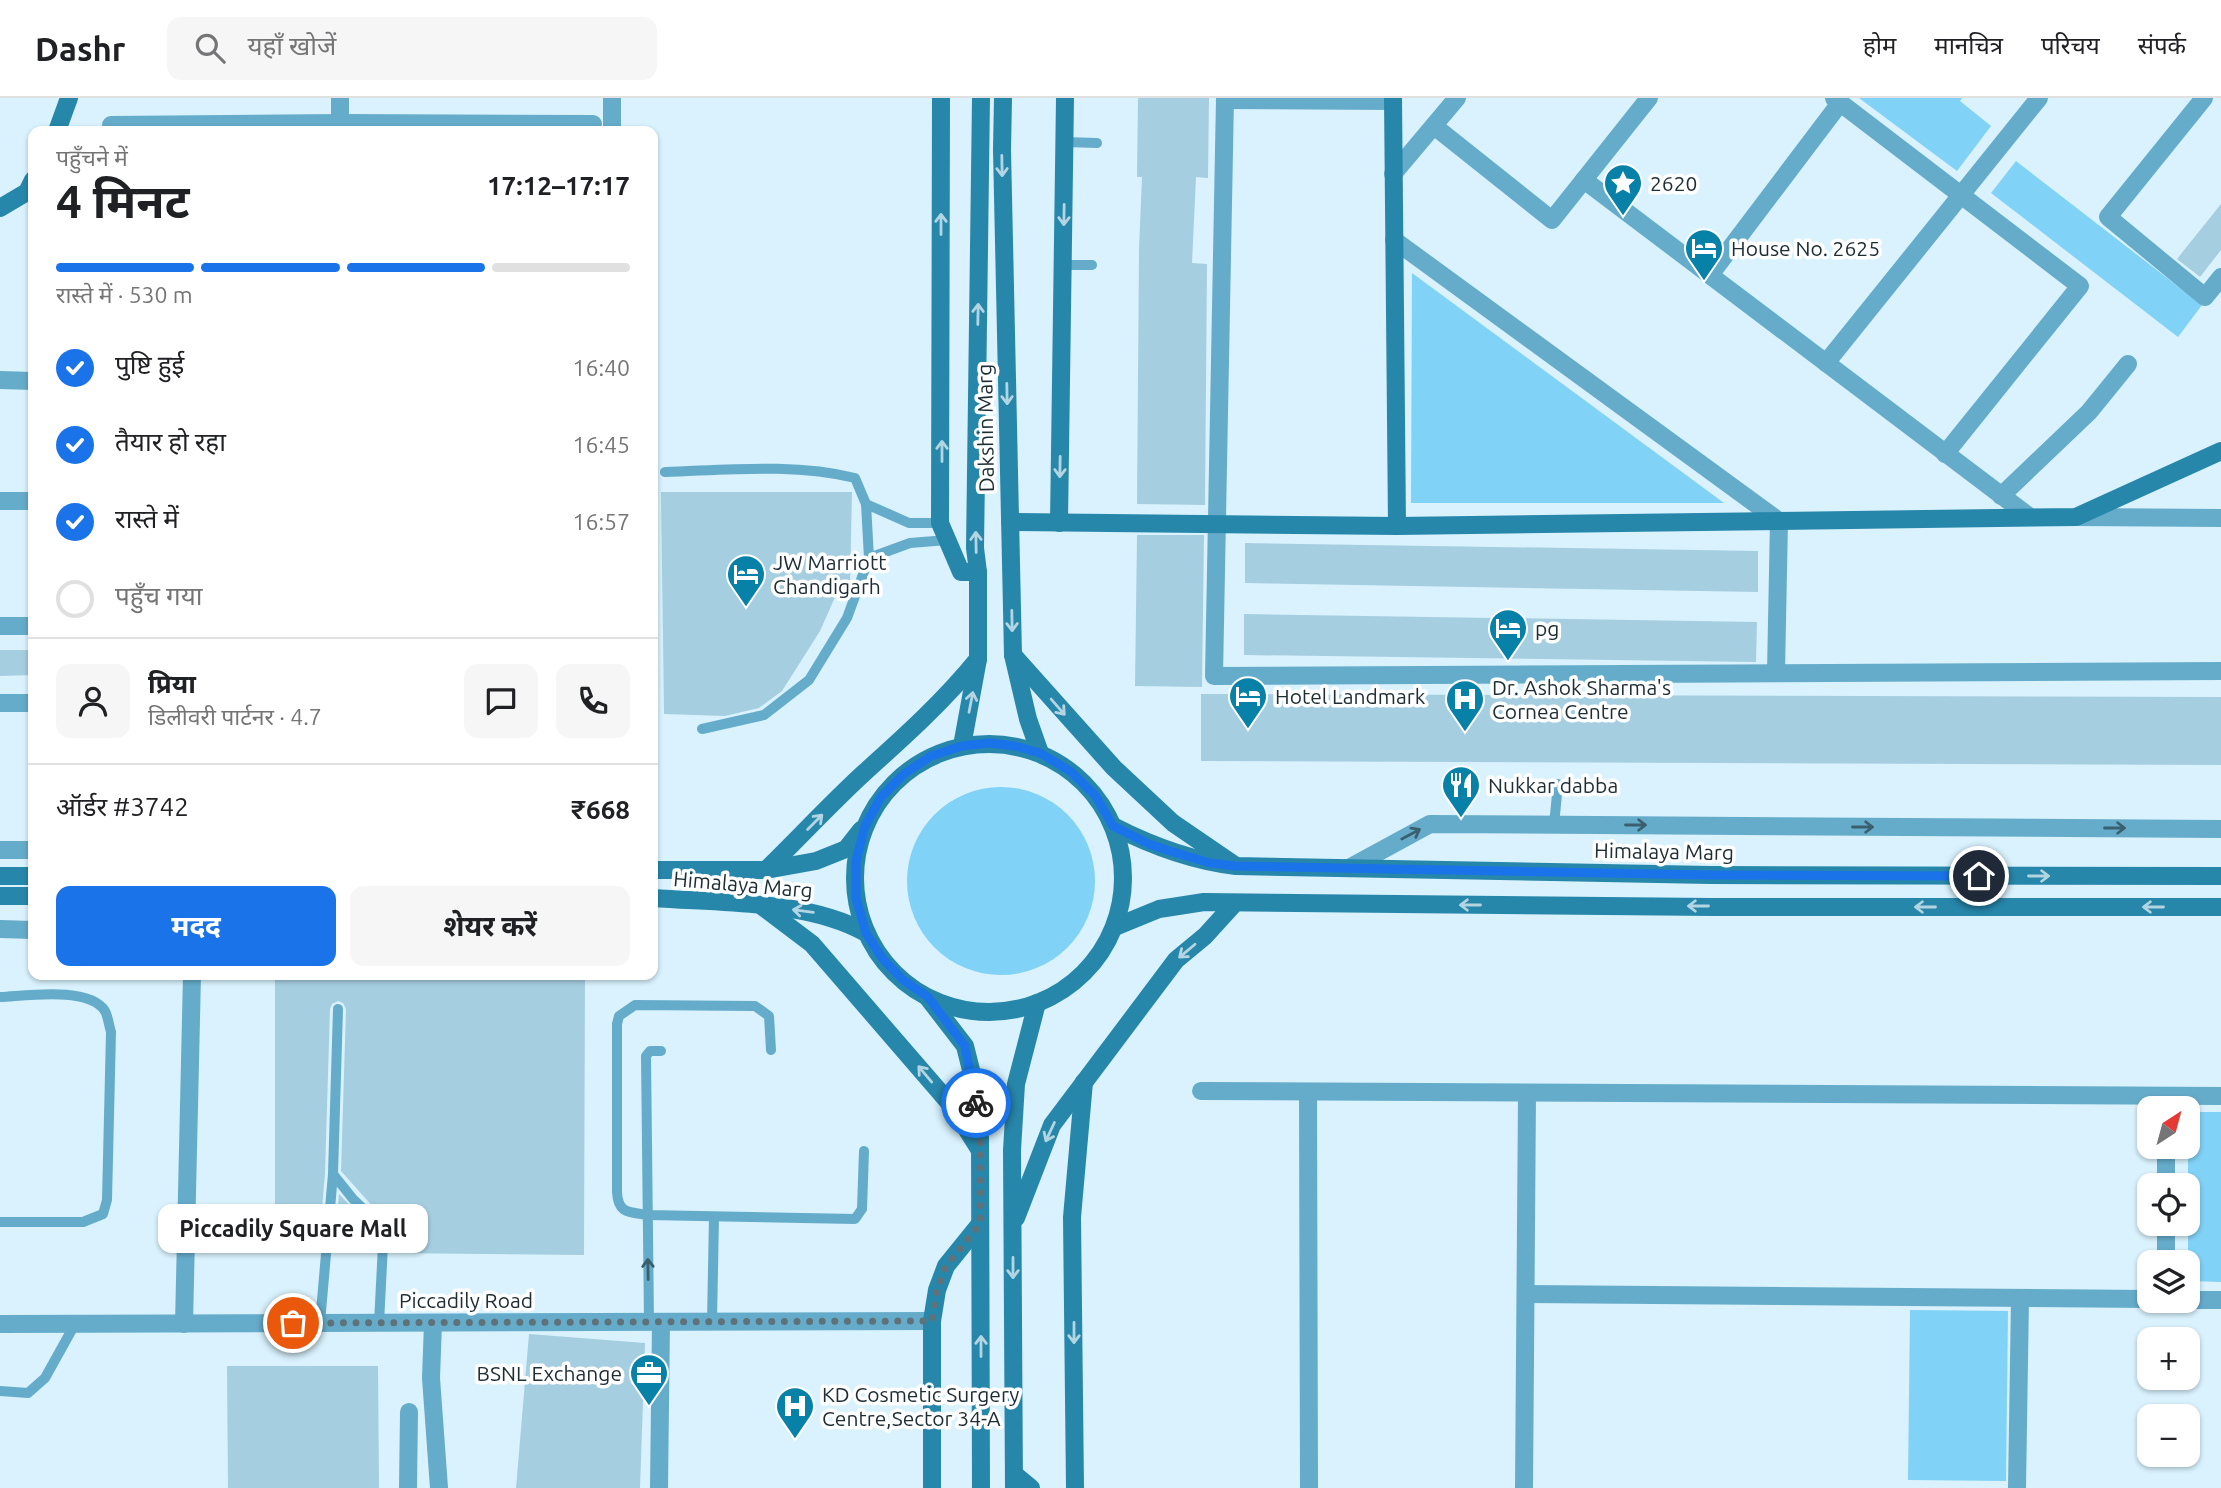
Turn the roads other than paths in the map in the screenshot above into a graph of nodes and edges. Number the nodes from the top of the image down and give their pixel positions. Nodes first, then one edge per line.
1 (69, 98) edge
2 (340, 98) edge
3 (612, 98) edge
4 (941, 98) edge
5 (981, 98) edge
6 (1003, 98) edge
7 (1065, 98) edge
8 (1457, 98) edge
9 (1649, 98) edge
10 (2039, 98) edge
11 (2204, 98) edge
12 (1225, 99) edge
13 (1393, 100) edge
14 (1837, 100) edge
15 (593, 124) dead end
16 (111, 125) dead end
17 (59, 126) edge
18 (226, 126) edge
19 (340, 126) edge
20 (424, 126) edge
21 (612, 126) edge
22 (1434, 126) junction
23 (1065, 142) junction
24 (1097, 143) dead end
25 (1393, 174) junction
26 (1584, 180) junction
27 (28, 190) edge
28 (1961, 195) junction
29 (0, 208) edge
30 (1394, 240) junction
31 (1063, 265) junction
32 (1092, 265) dead end
33 (1710, 275) junction
34 (2221, 277) edge
35 (1826, 363) junction
36 (2127, 365) dead end
37 (0, 380) edge
38 (28, 381) edge
39 (2221, 451) edge
40 (1945, 454) junction
41 (666, 472) dead end
42 (2001, 496) junction
43 (0, 501) edge
44 (28, 501) edge
45 (866, 504) junction
46 (2029, 517) junction
47 (2076, 517) junction
48 (2221, 518) edge
49 (1779, 521) junction
50 (1010, 522) junction
51 (1059, 523) junction
52 (1218, 524) junction
53 (1397, 526) junction
54 (944, 531) junction
55 (869, 558) junction
56 (978, 572) junction
57 (0, 626) edge
58 (28, 626) edge
59 (1013, 655) junction
60 (978, 659) junction
61 (2221, 671) edge
62 (1776, 673) junction
63 (0, 703) edge
64 (28, 703) edge
65 (702, 729) dead end
66 (962, 746) junction
67 (1040, 753) junction
68 (1558, 784) dead end
69 (1554, 825) junction
70 (865, 826) junction
71 (1113, 826) junction
72 (2221, 829) edge
73 (0, 850) edge
74 (28, 850) edge
75 (1236, 866) junction
76 (1351, 867) junction
77 (658, 870) edge
78 (766, 870) junction
79 (0, 876) edge
80 (28, 876) edge
81 (2221, 876) edge
82 (28, 895) edge
83 (0, 896) edge
84 (658, 898) edge
85 (1235, 903) junction
86 (763, 906) junction
87 (2221, 907) edge
88 (1115, 927) junction
89 (0, 929) edge
90 (28, 930) edge
91 (866, 933) junction
92 (192, 980) edge
93 (0, 997) edge
94 (928, 997) junction
95 (1037, 1003) junction
96 (338, 1009) dead end
97 (771, 1050) dead end
98 (661, 1051) dead end
99 (1084, 1082) junction
100 (1201, 1091) dead end
101 (1308, 1093) junction
102 (1527, 1094) junction
103 (2221, 1096) edge
104 (2200, 1098) edge
105 (2137, 1102) edge
106 (979, 1149) junction
107 (864, 1150) dead end
108 (333, 1174) junction
109 (648, 1215) junction
110 (713, 1217) junction
111 (0, 1222) edge
112 (980, 1224) junction
113 (1013, 1228) junction
114 (1526, 1294) junction
115 (2020, 1298) junction
116 (2137, 1299) edge
117 (2200, 1300) edge
118 (2221, 1300) edge
119 (932, 1321) junction
120 (655, 1322) junction
121 (712, 1322) junction
122 (320, 1323) junction
123 (379, 1323) junction
124 (433, 1323) junction
125 (0, 1324) edge
126 (75, 1324) junction
127 (184, 1324) junction
128 (0, 1391) edge
129 (409, 1412) dead end
130 (1014, 1481) edge
131 (408, 1488) edge
132 (439, 1488) edge
133 (659, 1488) edge
134 (932, 1488) edge
135 (981, 1488) edge
136 (1031, 1488) edge
137 (1075, 1488) edge
138 (1309, 1488) edge
139 (1524, 1488) edge
140 (2017, 1488) edge

1 - 17 main road
2 - 19 street
3 - 21 street
54 -> 4 main road
56 -> 5 main road, Dakshin Marg
6 -> 50 main road, Dakshin Marg
7 - 23 main road
8 - 22 street
9 - 26 street
10 - 28 street
11 - 34 street
12 - 13 street
12 - 52 street
13 - 25 main road
14 - 28 street
14 - 33 street
15 - 20 street
16 - 18 street
22 - 25 street
22 - 26 street
23 - 24 lane
23 -> 31 main road
25 - 30 main road
26 - 33 street
27 - 29 main road
28 - 35 street
28 - 40 street
30 - 49 street
30 - 53 main road
31 - 32 lane
31 -> 51 main road
33 - 35 street
35 - 40 street
36 - 42 street
37 - 38 street
39 - 47 main road
40 - 42 street
41 - 45 lane
42 - 46 street
43 - 44 street
45 - 54 lane
45 - 55 lane
46 - 47 main road
46 - 49 main road
47 - 48 street
49 - 53 main road
49 - 62 street
50 - 51 main road
50 -> 59 main road, Dakshin Marg
51 - 52 main road
52 - 53 main road
52 - 62 street
54 - 55 lane
54 - 56 main road
55 - 65 lane
56 - 60 main road, Dakshin Marg
57 - 58 street
59 - 67 main road, Dakshin Marg
59 -> 75 main road
66 -> 60 main road, Dakshin Marg
78 -> 60 main road
61 - 62 street
63 - 64 street
66 - 67 main road
66 - 70 main road
67 - 71 main road
68 - 69 lane
69 -> 72 street
76 -> 69 street
70 - 78 main road, Himalaya Marg
70 - 91 main road
71 - 75 main road, Himalaya Marg
71 - 88 main road
73 - 74 street
75 - 76 main road, Himalaya Marg
76 -> 81 main road, Himalaya Marg
77 - 78 main road, Himalaya Marg
79 - 80 main road
82 - 83 main road
84 - 86 main road, Himalaya Marg
87 -> 85 main road
85 - 88 main road
85 -> 99 main road
91 -> 86 main road, Himalaya Marg
106 -> 86 main road
88 - 95 main road
89 - 90 street
91 - 94 main road
92 - 127 street
93 - 111 lane
94 - 95 main road
94 - 106 main road
95 - 113 main road
96 - 108 lane
97 - 109 lane
98 - 109 lane
99 -> 113 main road
99 -> 137 main road
100 - 101 street
101 - 102 street
101 - 138 street
102 - 105 street
102 - 114 street
103 - 104 street
106 - 112 main road
107 - 110 lane
108 - 122 lane
108 - 123 lane
109 - 110 lane
120 -> 109 lane
110 - 121 lane
112 - 119 main road
135 -> 112 main road
113 -> 130 main road
114 - 115 street
114 - 139 street
115 - 116 street
115 - 140 street
117 - 118 street
119 - 121 street, Piccadily Road
119 - 134 main road
120 - 121 street, Piccadily Road
120 - 124 street, Piccadily Road
120 - 133 street
122 - 123 street, Piccadily Road
122 - 127 street, Piccadily Road
123 - 124 street, Piccadily Road
124 - 132 street
125 - 126 street, Piccadily Road
126 - 127 street, Piccadily Road
126 - 128 lane
129 - 131 street
130 - 136 main road

